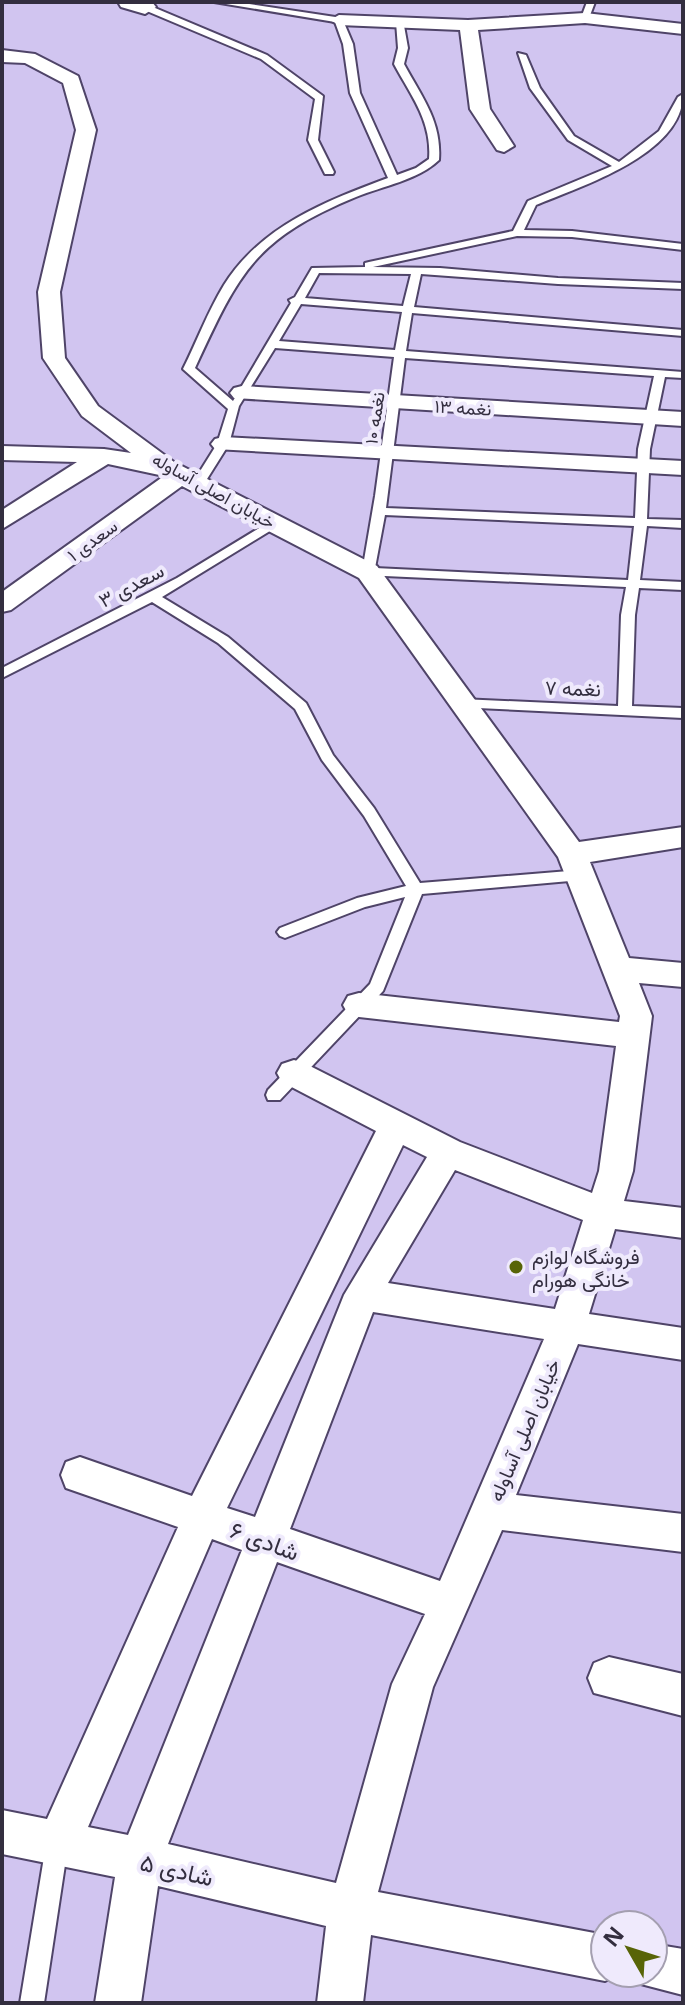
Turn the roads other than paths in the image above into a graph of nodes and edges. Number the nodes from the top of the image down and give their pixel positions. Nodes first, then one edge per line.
1 (218, 2) edge
2 (137, 5) edge
3 (588, 10) edge
4 (339, 20) junction
5 (400, 22) junction
6 (468, 25) junction
7 (683, 29) edge
8 (521, 55) dead end
9 (2, 56) edge
10 (683, 97) edge
11 (504, 146) dead end
12 (620, 166) junction
13 (329, 172) dead end
14 (394, 179) junction
15 (517, 233) junction
16 (683, 247) edge
17 (352, 270) junction
18 (417, 270) junction
19 (683, 286) edge
20 (294, 300) junction
21 (406, 310) junction
22 (683, 333) edge
23 (270, 344) junction
24 (401, 352) junction
25 (660, 373) junction
26 (683, 375) edge
27 (238, 400) junction
28 (394, 403) junction
29 (650, 417) junction
30 (683, 419) edge
31 (223, 444) junction
32 (2, 453) edge
33 (387, 453) junction
34 (104, 456) junction
35 (642, 466) junction
36 (683, 468) edge
37 (182, 475) junction
38 (380, 511) junction
39 (7, 515) edge
40 (274, 523) junction
41 (640, 523) junction
42 (683, 524) edge
43 (368, 572) junction
44 (634, 581) junction
45 (683, 586) edge
46 (152, 596) junction
47 (2, 604) edge
48 (2, 674) edge
49 (461, 704) junction
50 (625, 710) junction
51 (683, 713) edge
52 (683, 837) edge
53 (576, 864) junction
54 (416, 889) junction
55 (285, 932) dead end
56 (618, 969) junction
57 (683, 975) edge
58 (359, 1005) junction
59 (634, 1036) junction
60 (284, 1084) joint
61 (395, 1126) junction
62 (448, 1152) junction
63 (603, 1213) junction
64 (683, 1223) edge
65 (362, 1295) junction
66 (568, 1324) junction
67 (683, 1344) edge
68 (80, 1475) dead end
69 (490, 1510) junction
70 (202, 1517) junction
71 (683, 1533) edge
72 (265, 1541) junction
73 (451, 1604) junction
74 (609, 1678) dead end
75 (683, 1695) edge
76 (2, 1832) edge
77 (58, 1844) junction
78 (140, 1860) junction
79 (351, 1909) junction
80 (589, 1955) edge
81 (32, 2003) edge
82 (118, 2003) edge
83 (340, 2003) edge

1 - 4 lane
2 - 13 lane
3 - 6 street
3 - 7 street
4 - 5 street
4 - 14 lane
5 - 6 street
5 - 14 lane
6 - 11 street
8 - 12 lane
9 - 37 street, خیابان اصلی آساوله
10 - 12 lane
12 - 15 lane
14 - 27 lane
15 - 16 lane
15 - 17 lane
17 - 18 lane
17 - 20 lane
18 - 19 lane
18 - 21 lane, نغمه ۱۰
20 - 21 lane
20 - 23 lane
21 - 22 lane
21 - 24 lane, نغمه ۱۰
23 - 24 lane
23 - 27 lane
24 - 25 lane
24 - 28 lane, نغمه ۱۰
25 - 26 lane
25 - 29 lane
27 - 28 street, نغمه ۱۳
27 - 31 lane
28 - 29 street, نغمه ۱۳
28 - 33 lane, نغمه ۱۰
29 - 30 street, نغمه ۱۳
29 - 35 lane
31 - 33 street
31 - 37 lane
32 - 34 street
33 - 35 street
33 - 38 lane, نغمه ۱۰
34 - 37 street
34 - 39 street
35 - 36 street
35 - 41 lane
37 - 40 street, خیابان اصلی آساوله
37 - 47 street, سعدی ۱
38 - 41 lane
38 - 43 lane, نغمه ۱۰
40 - 43 street, خیابان اصلی آساوله
40 - 46 lane, سعدی ۳
41 - 42 lane
41 - 44 lane
43 - 44 lane
43 - 49 street, خیابان اصلی آساوله
44 - 45 lane
44 - 50 lane
46 - 48 lane, سعدی ۳
46 - 54 lane
49 - 50 lane, نغمه ۷
49 - 53 street, خیابان اصلی آساوله
50 - 51 lane, نغمه ۷
52 - 53 street
53 - 54 lane
53 - 56 street, خیابان اصلی آساوله
54 - 55 lane
54 - 58 lane
56 - 57 street
56 - 59 street, خیابان اصلی آساوله
58 - 59 street
58 - 60 lane
59 - 63 street, خیابان اصلی آساوله
60 - 61 street
61 - 62 street
61 - 70 street
62 - 63 street
62 - 65 street
63 - 64 street
63 - 66 street, خیابان اصلی آساوله
65 - 66 street
65 - 72 street
66 - 67 street
66 - 69 street, خیابان اصلی آساوله
68 - 70 street, شادی ۶
69 - 71 street
69 - 73 street, خیابان اصلی آساوله
70 - 72 street, شادی ۶
70 - 77 street
72 - 73 street, شادی ۶
72 - 78 street
73 - 79 street, خیابان اصلی آساوله
74 - 75 street
76 - 77 street, شادی ۵
77 - 78 street, شادی ۵
77 - 81 lane
78 - 79 street, شادی ۵
78 - 82 street
79 - 80 street, شادی ۵
79 - 83 street, خیابان اصلی آساوله

